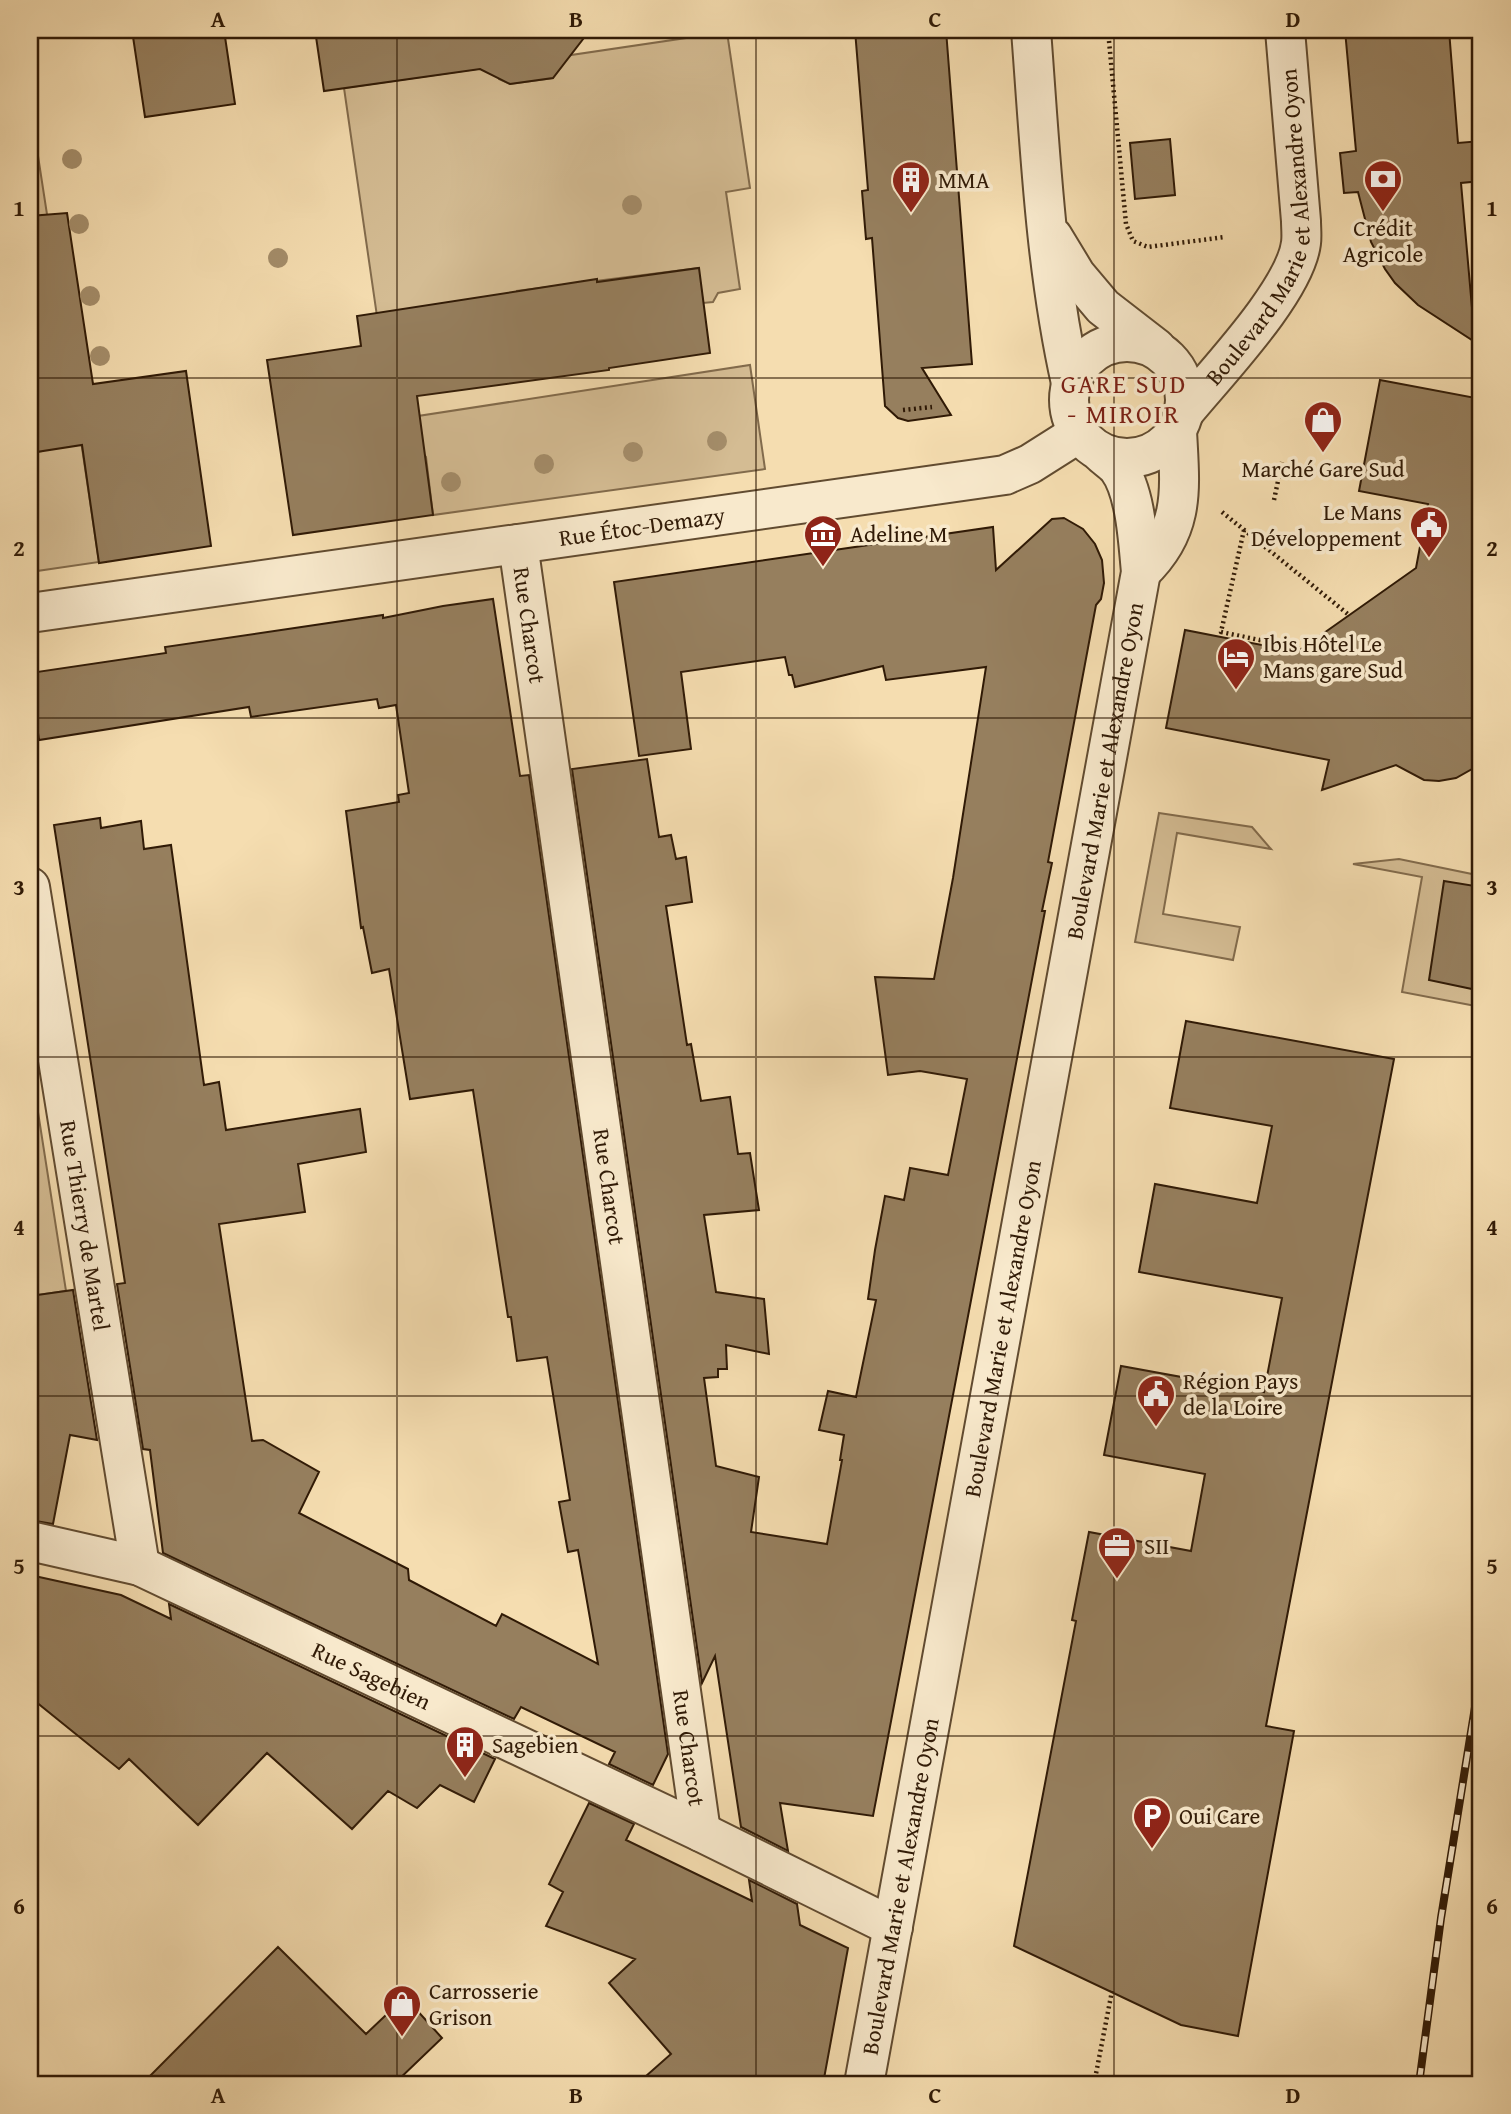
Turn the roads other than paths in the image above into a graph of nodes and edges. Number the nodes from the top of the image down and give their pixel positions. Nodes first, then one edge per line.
1 (1031, 30) edge
2 (1285, 30) edge
3 (1047, 226) junction
4 (1156, 348) junction
5 (1071, 383) junction
6 (1181, 421) junction
7 (1090, 443) junction
8 (518, 544) junction
9 (1141, 572) junction
10 (30, 613) edge
11 (30, 887) edge
12 (30, 1541) edge
13 (140, 1566) junction
14 (701, 1832) junction
15 (893, 1927) junction
16 (864, 2084) edge

1 - 3 street
2 - 6 street, Boulevard Marie et Alexandre Oyon
3 - 4 street
3 - 5 street
4 - 5 street
4 - 6 street
5 - 7 street
6 - 7 street
6 - 9 street, Boulevard Marie et Alexandre Oyon
7 - 8 street, Rue Étoc-Demazy
7 - 9 street, Boulevard Marie et Alexandre Oyon
8 - 10 street, Rue Étoc-Demazy
8 - 14 street, Rue Charcot
9 - 15 street, Boulevard Marie et Alexandre Oyon
11 - 13 street, Rue Thierry de Martel
12 - 13 street, Rue Sagebien
13 - 14 street, Rue Sagebien
14 - 15 street, Rue Sagebien
15 - 16 street, Boulevard Marie et Alexandre Oyon

